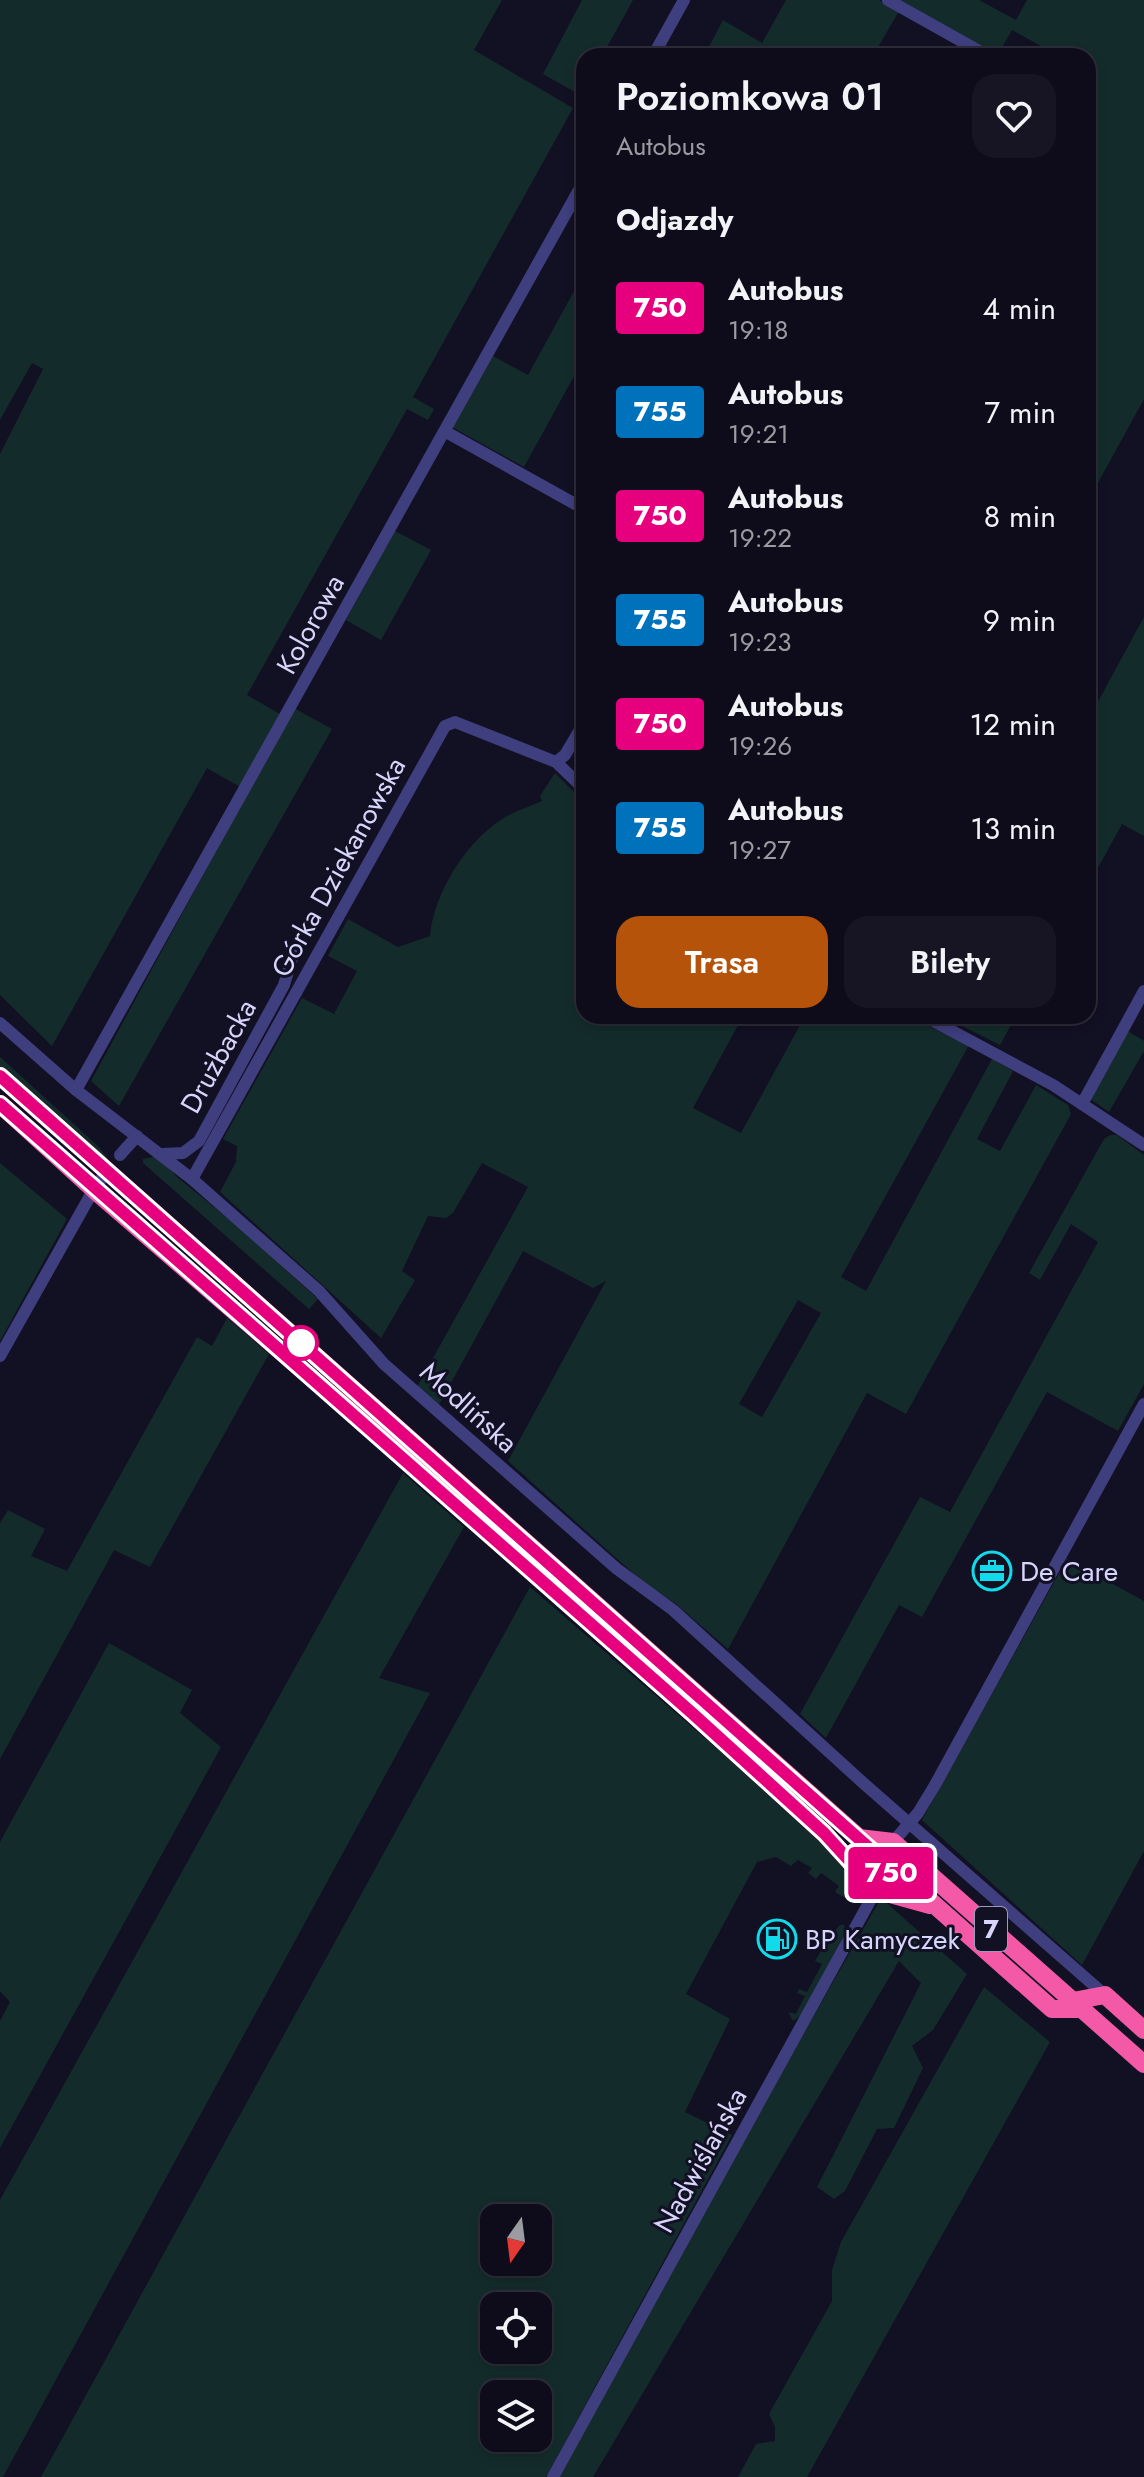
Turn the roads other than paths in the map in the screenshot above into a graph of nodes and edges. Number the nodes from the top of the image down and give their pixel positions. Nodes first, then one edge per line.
1 (684, 0) edge
2 (888, 0) edge
3 (657, 48) edge
4 (974, 48) edge
5 (576, 196) edge
6 (446, 432) junction
7 (576, 505) edge
8 (576, 736) edge
9 (556, 762) junction
10 (576, 781) edge
11 (293, 955) dead end
12 (1144, 991) edge
13 (0, 1023) edge
14 (938, 1024) edge
15 (0, 1076) edge
16 (76, 1090) junction
17 (0, 1104) edge
18 (1082, 1104) junction
19 (137, 1136) junction
20 (1144, 1145) edge
21 (162, 1154) junction
22 (120, 1155) dead end
23 (107, 1171) junction
24 (192, 1179) junction
25 (94, 1189) junction
26 (0, 1356) edge
27 (1144, 1404) edge
28 (910, 1822) junction
29 (859, 1838) junction
30 (893, 1842) junction
31 (917, 1864) junction
32 (894, 1870) junction
33 (876, 1890) junction
34 (936, 1907) junction
35 (1099, 1990) junction
36 (1073, 2001) junction
37 (1144, 2030) edge
38 (1144, 2064) edge
39 (553, 2477) edge

1 - 3 street
2 - 4 street
5 - 6 street, Kolorowa
6 - 7 street
6 - 16 street, Kolorowa
8 - 9 street
9 - 10 street
9 - 24 street, Górka Dziekanowska
11 - 21 street, Drużbacka
12 - 18 street
13 - 16 street, Modlińska
14 - 18 street
15 - 23 highway, 7
16 - 19 street, Modlińska
17 - 25 highway
18 - 20 street
19 - 21 street, Modlińska
19 - 22 street
21 - 24 street, Modlińska
23 - 25 street
23 - 29 highway, 7
24 - 28 street, Modlińska
25 - 26 street
25 - 33 highway
27 - 28 street
28 - 30 street
28 - 35 street, Modlińska
29 - 30 highway
29 - 32 highway, 7
30 - 31 highway, 7
31 - 32 street
31 - 36 highway, 7
32 - 33 street, Nadwiślańska
32 - 34 highway, 7
33 - 34 highway
33 - 39 street, Nadwiślańska
34 - 36 highway, 7
35 - 36 highway
35 - 37 highway
36 - 38 highway, 7

